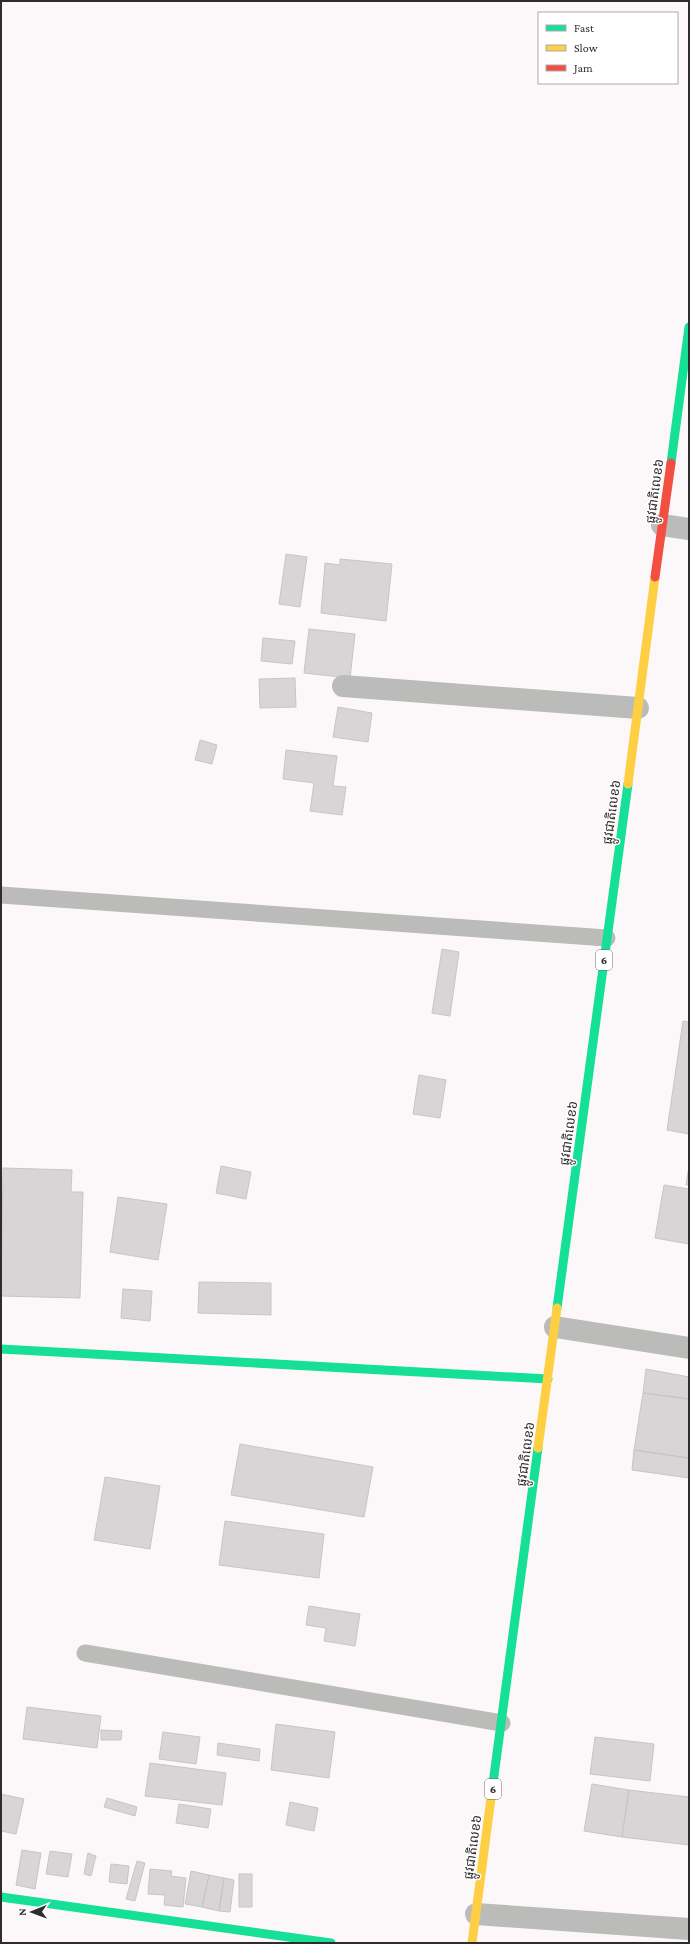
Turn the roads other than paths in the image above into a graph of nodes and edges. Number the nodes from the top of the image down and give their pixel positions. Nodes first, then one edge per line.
1 (689, 327) edge
2 (662, 526) junction
3 (689, 529) edge
4 (343, 686) dead end
5 (638, 708) junction
6 (1, 895) edge
7 (607, 938) junction
8 (555, 1327) junction
9 (689, 1348) edge
10 (1, 1349) edge
11 (548, 1379) junction
12 (85, 1653) dead end
13 (502, 1723) junction
14 (1, 1897) edge
15 (476, 1914) junction
16 (689, 1929) edge
17 (331, 1943) edge
18 (472, 1943) edge

1 - 2 main road, ផ្លូវជាតិលេខ៦ / 6
2 - 3 street
2 - 5 main road, ផ្លូវជាតិលេខ៦ / 6
4 - 5 street
5 - 7 main road, ផ្លូវជាតិលេខ៦ / 6
6 - 7 lane
7 - 8 main road, ផ្លូវជាតិលេខ៦ / 6
8 - 9 street
8 - 11 main road, ផ្លូវជាតិលេខ៦ / 6
10 - 11 main road
11 - 13 main road, ផ្លូវជាតិលេខ៦ / 6
12 - 13 lane
13 - 15 main road, ផ្លូវជាតិលេខ៦ / 6
14 - 17 main road
15 - 16 street
15 - 18 main road, ផ្លូវជាតិលេខ៦ / 6

